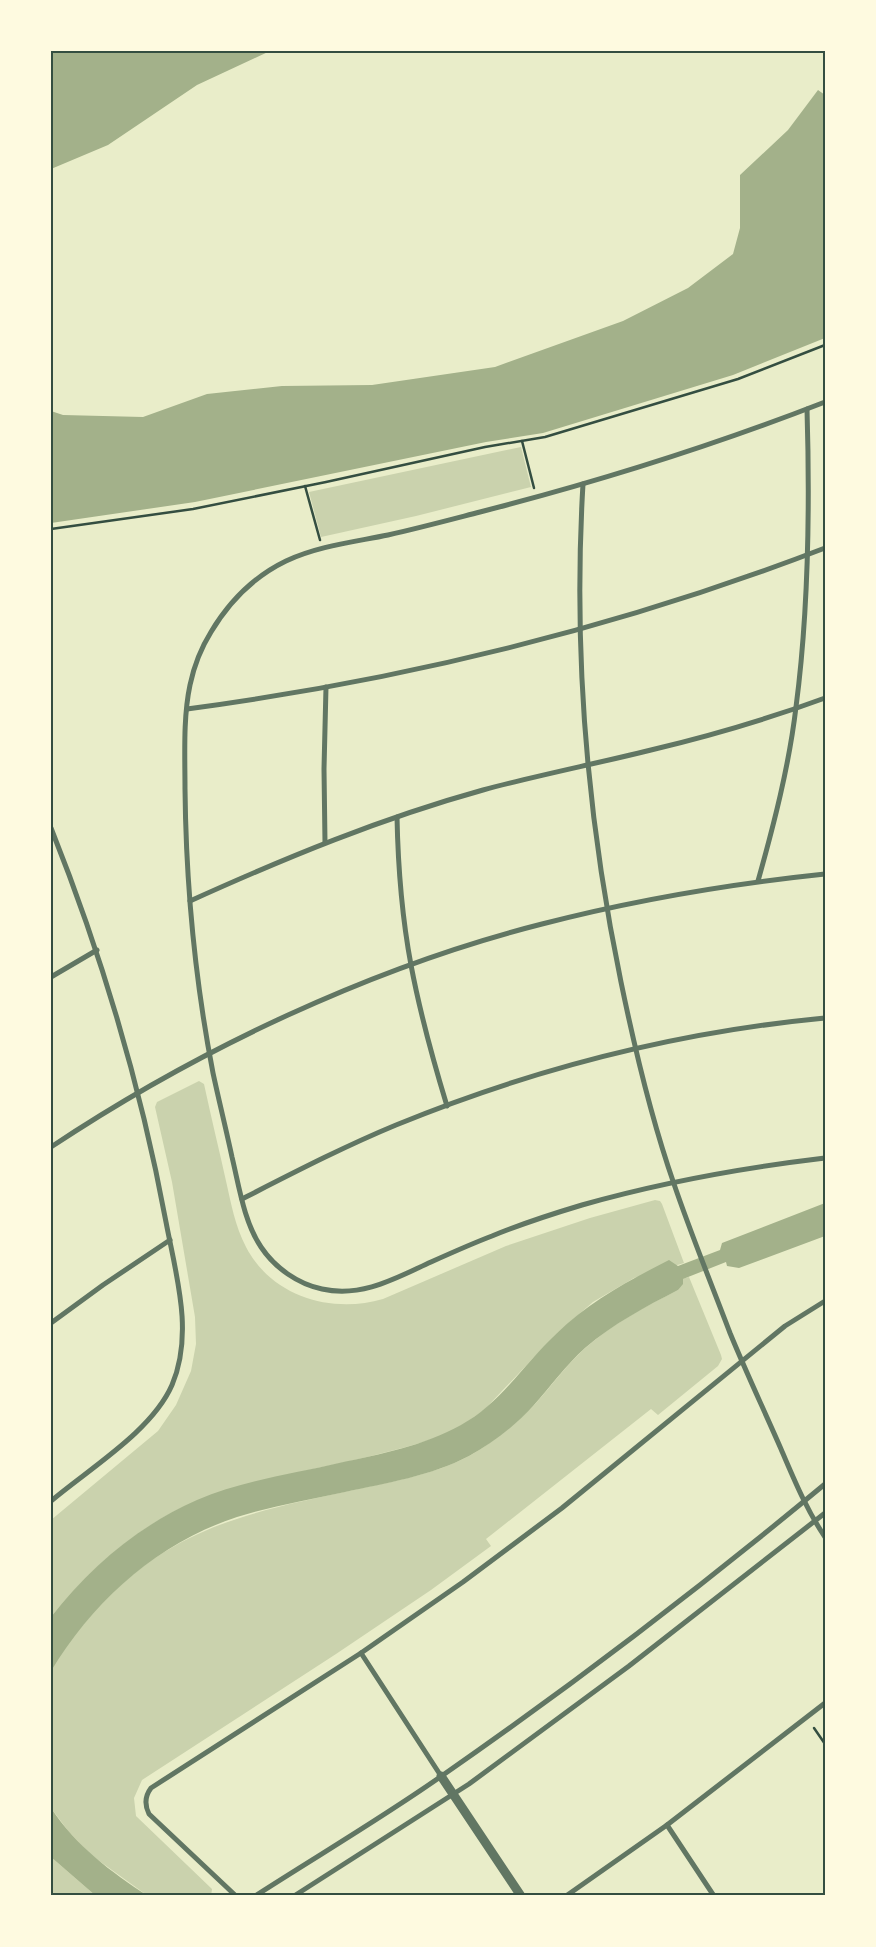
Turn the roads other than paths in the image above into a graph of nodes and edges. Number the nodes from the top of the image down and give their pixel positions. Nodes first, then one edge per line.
1 (825, 402) edge
2 (807, 409) junction
3 (583, 484) junction
4 (825, 548) edge
5 (808, 554) junction
6 (580, 628) junction
7 (326, 687) junction
8 (825, 698) edge
9 (187, 709) junction
10 (796, 709) junction
11 (588, 765) junction
12 (396, 818) junction
13 (51, 828) edge
14 (325, 843) junction
15 (825, 874) edge
16 (758, 881) junction
17 (190, 901) junction
18 (607, 908) junction
19 (97, 950) junction
20 (411, 966) junction
21 (51, 977) edge
22 (825, 1018) edge
23 (635, 1048) junction
24 (210, 1054) junction
25 (139, 1093) junction
26 (447, 1106) junction
27 (51, 1147) edge
28 (825, 1158) edge
29 (673, 1182) junction
30 (242, 1199) junction
31 (170, 1240) junction
32 (825, 1301) edge
33 (51, 1323) edge
34 (742, 1362) junction
35 (825, 1484) edge
36 (804, 1501) junction
37 (51, 1502) edge
38 (825, 1513) edge
39 (814, 1522) junction
40 (825, 1537) edge
41 (361, 1653) junction
42 (825, 1703) edge
43 (441, 1776) junction
44 (453, 1794) junction
45 (667, 1825) junction
46 (236, 1896) edge
47 (254, 1896) edge
48 (294, 1896) edge
49 (521, 1896) edge
50 (566, 1896) edge
51 (714, 1896) edge

1 - 2 street
2 - 3 street
2 - 5 street
3 - 6 street
3 - 9 street
4 - 5 street
5 - 6 street
5 - 10 street
6 - 7 street
6 - 11 street
7 - 9 street
7 - 14 street
8 - 10 street
9 - 17 street
10 - 11 street
10 - 16 street
11 - 12 street
11 - 18 street
12 - 14 street
12 - 20 street
13 - 19 street
14 - 17 street
15 - 16 street
16 - 18 street
17 - 24 street
18 - 20 street
18 - 23 street
19 - 21 street
19 - 25 street
20 - 24 street
20 - 26 street
22 - 23 street
23 - 26 street
23 - 29 street
24 - 25 street
24 - 30 street
25 - 27 street
25 - 31 street
26 - 30 street
28 - 29 street
29 - 30 street
29 - 34 street
31 - 33 street
31 - 37 street
32 - 34 street
34 - 36 street
34 - 41 street
35 - 36 street
36 - 39 street
36 - 43 street
38 - 39 street
39 - 40 street
39 - 44 street
41 - 43 street
41 - 46 street
42 - 45 street
43 - 44 street
43 - 47 street
44 - 48 street
44 - 49 street
45 - 50 street
45 - 51 street

